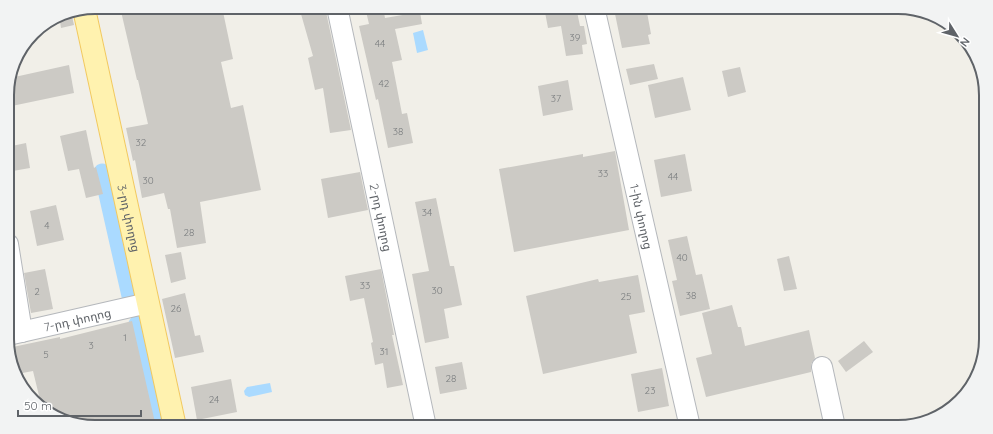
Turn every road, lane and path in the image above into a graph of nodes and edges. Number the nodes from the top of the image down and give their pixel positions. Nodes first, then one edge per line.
1 (338, 14) edge
2 (596, 14) edge
3 (85, 15) edge
4 (148, 304) junction
5 (14, 321) edge
6 (15, 334) edge
7 (822, 367) dead end
8 (173, 420) edge
9 (425, 420) edge
10 (688, 420) edge
11 (833, 420) edge

1 - 9 street, 2-րդ փողոց
2 - 10 street, 1-ին փողոց
3 - 4 main road, 3-րդ փողոց
4 - 6 street, 7-րդ փողոց
4 - 8 main road, 3-րդ փողոց
5 - 6 street
7 - 11 street

